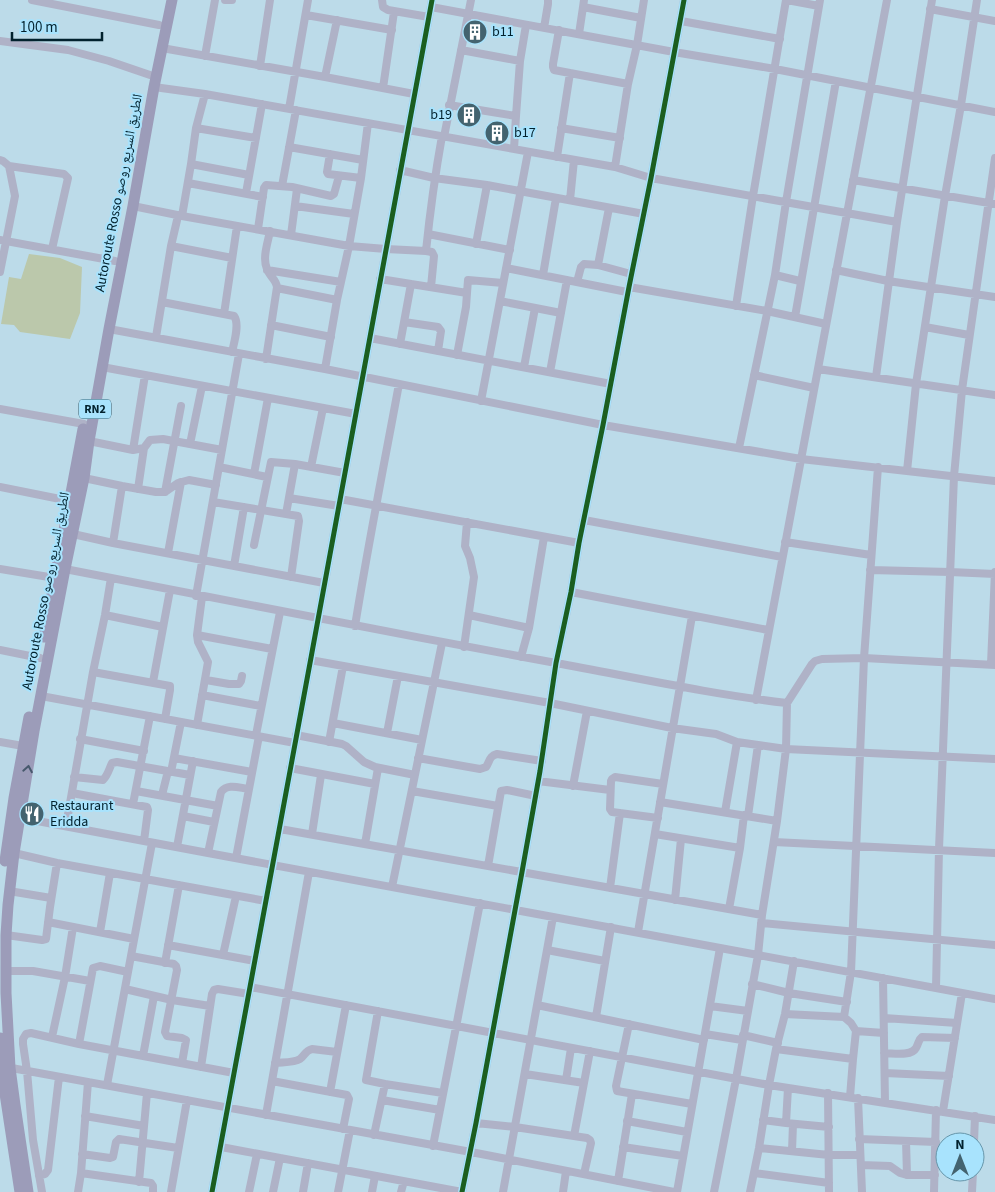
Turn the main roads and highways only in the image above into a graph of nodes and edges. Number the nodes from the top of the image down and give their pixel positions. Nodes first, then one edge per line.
1 (164, 0) edge
2 (172, 0) edge
3 (80, 484) junction
4 (15, 816) junction
5 (0, 905) edge
6 (0, 1038) edge
7 (0, 1043) edge
8 (6, 1067) junction
9 (5, 1124) edge
10 (20, 1192) edge
11 (28, 1192) edge

1 - 3 highway, Autoroute Rosso الطريق السريع روصو / RN2
2 - 3 highway, Autoroute Rosso الطريق السريع روصو / RN2
4 -> 3 highway, Autoroute Rosso الطريق السريع روصو / RN2
3 - 4 highway, Autoroute Rosso الطريق السريع روصو / RN2
4 - 5 highway, Autoroute Rosso الطريق السريع روصو / RN2
4 - 8 highway, Autoroute Rosso الطريق السريع روصو / RN2
6 - 7 highway, Autoroute Rosso الطريق السريع روصو / RN2
7 - 8 highway, Autoroute Rosso الطريق السريع روصو / RN2
8 - 9 highway, Autoroute Rosso الطريق السريع روصو / RN2
8 - 11 highway, Autoroute Rosso الطريق السريع روصو / RN2
9 - 10 highway, Autoroute Rosso الطريق السريع روصو / RN2

